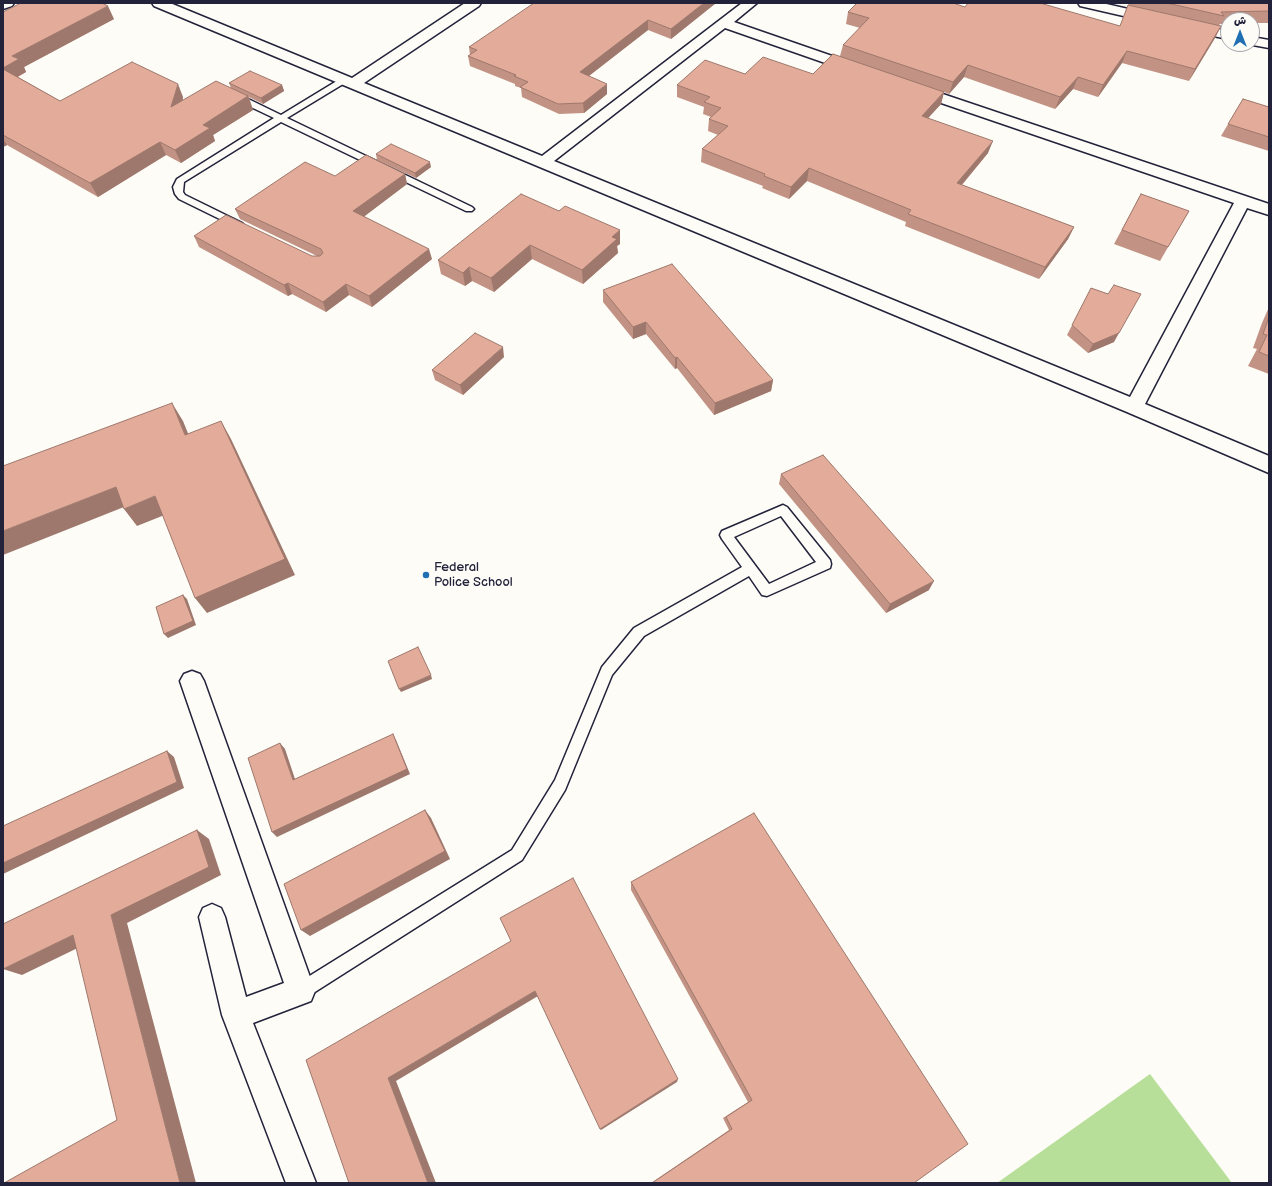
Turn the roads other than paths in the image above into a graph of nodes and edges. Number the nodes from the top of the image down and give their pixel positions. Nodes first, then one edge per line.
1 (7, 3) edge
2 (159, 3) edge
3 (474, 3) edge
4 (750, 3) edge
5 (1085, 3) edge
6 (3, 5) edge
7 (723, 24) junction
8 (1220, 33) edge
9 (866, 72) edge
10 (349, 81) junction
11 (904, 85) edge
12 (226, 91) edge
13 (281, 118) junction
14 (543, 162) junction
15 (1244, 201) junction
16 (469, 208) dead end
17 (1269, 210) edge
18 (250, 230) edge
19 (1134, 407) junction
20 (1269, 465) edge
21 (751, 568) junction
22 (192, 681) dead end
23 (212, 917) dead end
24 (301, 991) junction
25 (236, 1015) junction
26 (301, 1183) edge

1 - 6 street
2 - 10 street
3 - 10 street
4 - 7 street
5 - 8 street
7 - 9 street
7 - 14 street
10 - 13 lane
10 - 14 street
11 - 15 street
12 - 13 lane
13 - 16 lane
13 - 18 lane
14 - 19 street
15 - 17 street
15 - 19 street
19 - 20 street
21 - 21 lane
21 - 24 lane
22 - 24 street
23 - 25 street
24 - 25 street
25 - 26 street

